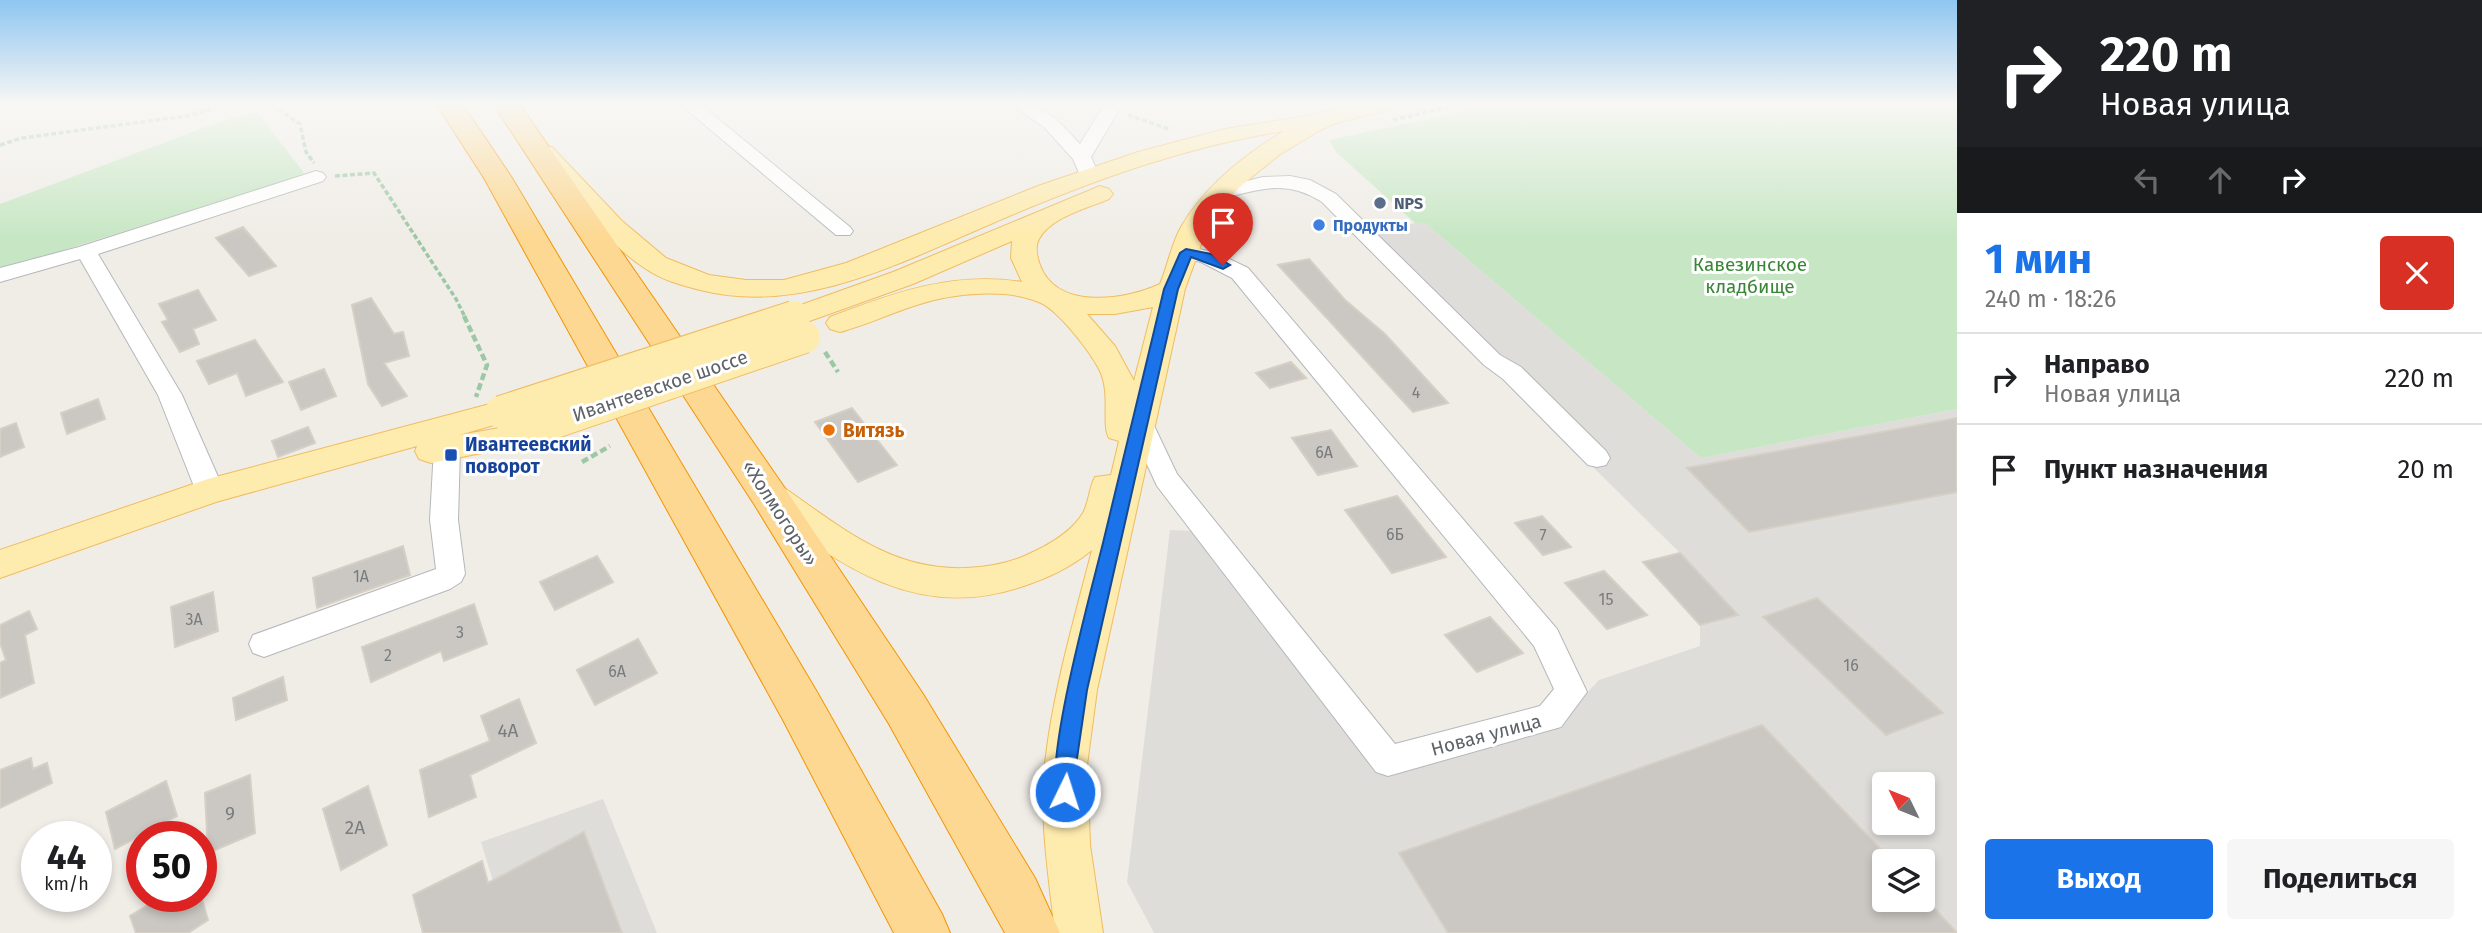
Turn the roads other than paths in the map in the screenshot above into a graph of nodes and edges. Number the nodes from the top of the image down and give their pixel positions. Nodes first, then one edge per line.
1 (479, 149) edge
2 (537, 149) edge
3 (544, 149) edge
4 (743, 149) edge
5 (1070, 149) edge
6 (1093, 149) edge
7 (1166, 149) edge
8 (1223, 149) edge
9 (1274, 149) edge
10 (1085, 167) junction
11 (316, 177) road end
12 (1221, 192) junction
13 (1047, 218) junction
14 (843, 231) dead end
15 (86, 251) junction
16 (1186, 253) junction
17 (0, 275) edge
18 (1171, 289) junction
19 (1054, 298) junction
20 (840, 323) junction
21 (807, 335) junction
22 (498, 412) junction
23 (1139, 419) junction
24 (447, 448) junction
25 (1597, 458) dead end
26 (208, 492) junction
27 (768, 494) junction
28 (0, 564) edge
29 (264, 644) dead end
30 (923, 933) edge
31 (1033, 933) edge
32 (1079, 933) edge

1 - 30 highway
2 - 27 highway, «Холмогоры»
3 - 10 main road
4 - 14 street
5 - 10 street
6 - 10 lane
7 - 10 main road
8 - 13 main road, Ивантеевское шоссе
9 - 12 main road
11 - 15 street
12 - 16 main road
12 - 25 street
13 - 19 main road
13 - 20 main road, Ивантеевское шоссе
13 - 21 main road, Ивантеевское шоссе
15 - 17 street
15 - 26 street
16 - 18 main road
16 - 23 street, Новая улица
18 - 19 main road
18 - 23 main road
19 - 20 main road
19 - 27 main road
20 - 21 main road, Ивантеевское шоссе
21 - 22 main road, Ивантеевское шоссе, bridge
22 - 24 main road, Ивантеевское шоссе
22 - 26 main road, Ивантеевское шоссе
23 - 32 main road
24 - 26 main road, Ивантеевское шоссе
24 - 29 street
26 - 28 main road, Ивантеевское шоссе
27 - 31 highway, «Холмогоры»

